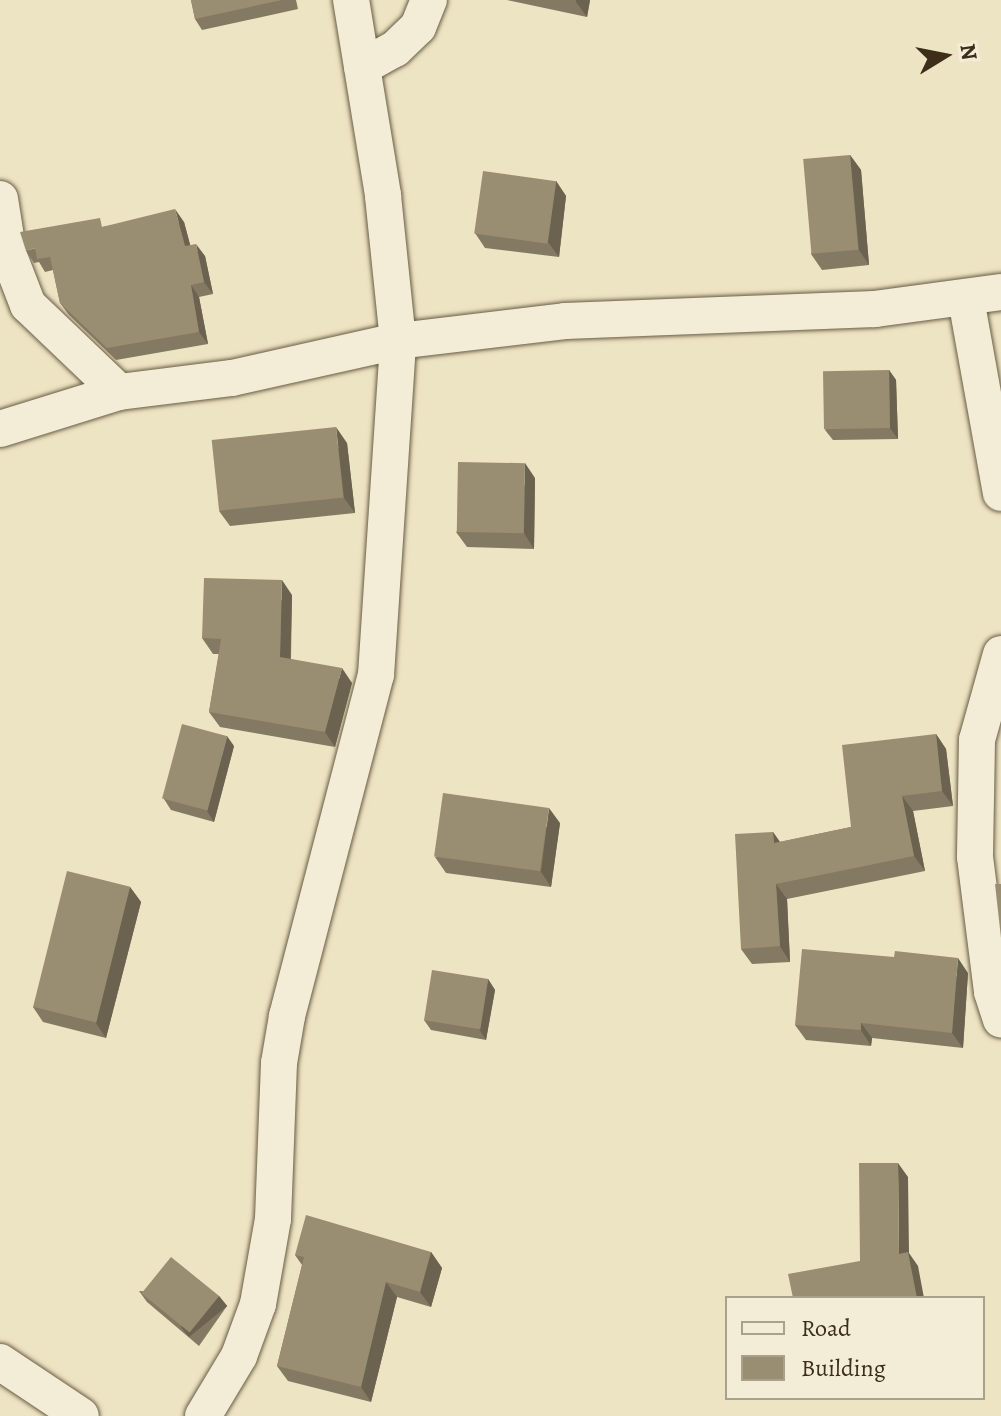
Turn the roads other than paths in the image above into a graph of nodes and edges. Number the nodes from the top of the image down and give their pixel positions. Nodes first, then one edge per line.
1 (351, 0) edge
2 (429, 0) edge
3 (362, 67) junction
4 (0, 199) edge
5 (1001, 292) edge
6 (966, 299) junction
7 (398, 341) junction
8 (119, 392) junction
9 (0, 429) edge
10 (1001, 493) edge
11 (999, 667) edge
12 (1001, 1020) edge
13 (0, 1362) edge
14 (81, 1416) edge
15 (203, 1416) edge

1 - 3 street
2 - 3 street
3 - 7 street
4 - 8 street
5 - 6 street
6 - 7 street
6 - 10 street
7 - 8 street
7 - 15 street
8 - 9 street
11 - 12 street
13 - 14 street

